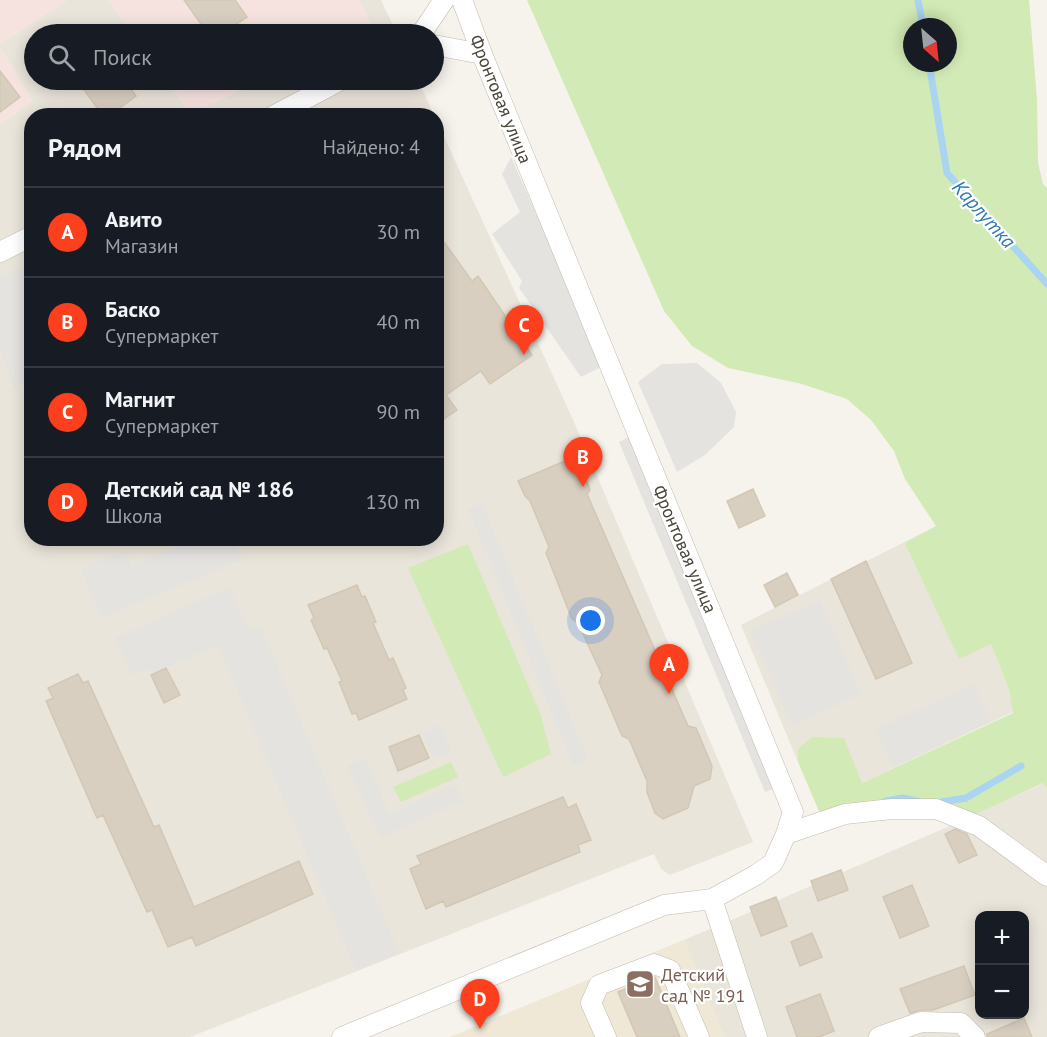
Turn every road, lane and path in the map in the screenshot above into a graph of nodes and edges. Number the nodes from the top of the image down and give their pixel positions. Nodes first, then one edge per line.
1 (444, 0) edge
2 (462, 0) edge
3 (428, 24) edge
4 (444, 47) edge
5 (482, 54) junction
6 (322, 90) edge
7 (288, 108) edge
8 (24, 240) edge
9 (0, 252) edge
10 (786, 834) junction
11 (1047, 876) edge
12 (712, 899) junction
13 (342, 1037) edge
14 (606, 1037) edge
15 (699, 1037) edge
16 (757, 1037) edge
17 (879, 1037) edge
18 (975, 1037) edge

1 - 3 street
2 - 5 street, Фронтовая улица
4 - 5 street
5 - 10 street, Фронтовая улица
6 - 7 street
8 - 9 street
10 - 11 street
10 - 12 street, Фронтовая улица
12 - 13 street
12 - 16 street
14 - 15 street
17 - 18 street

